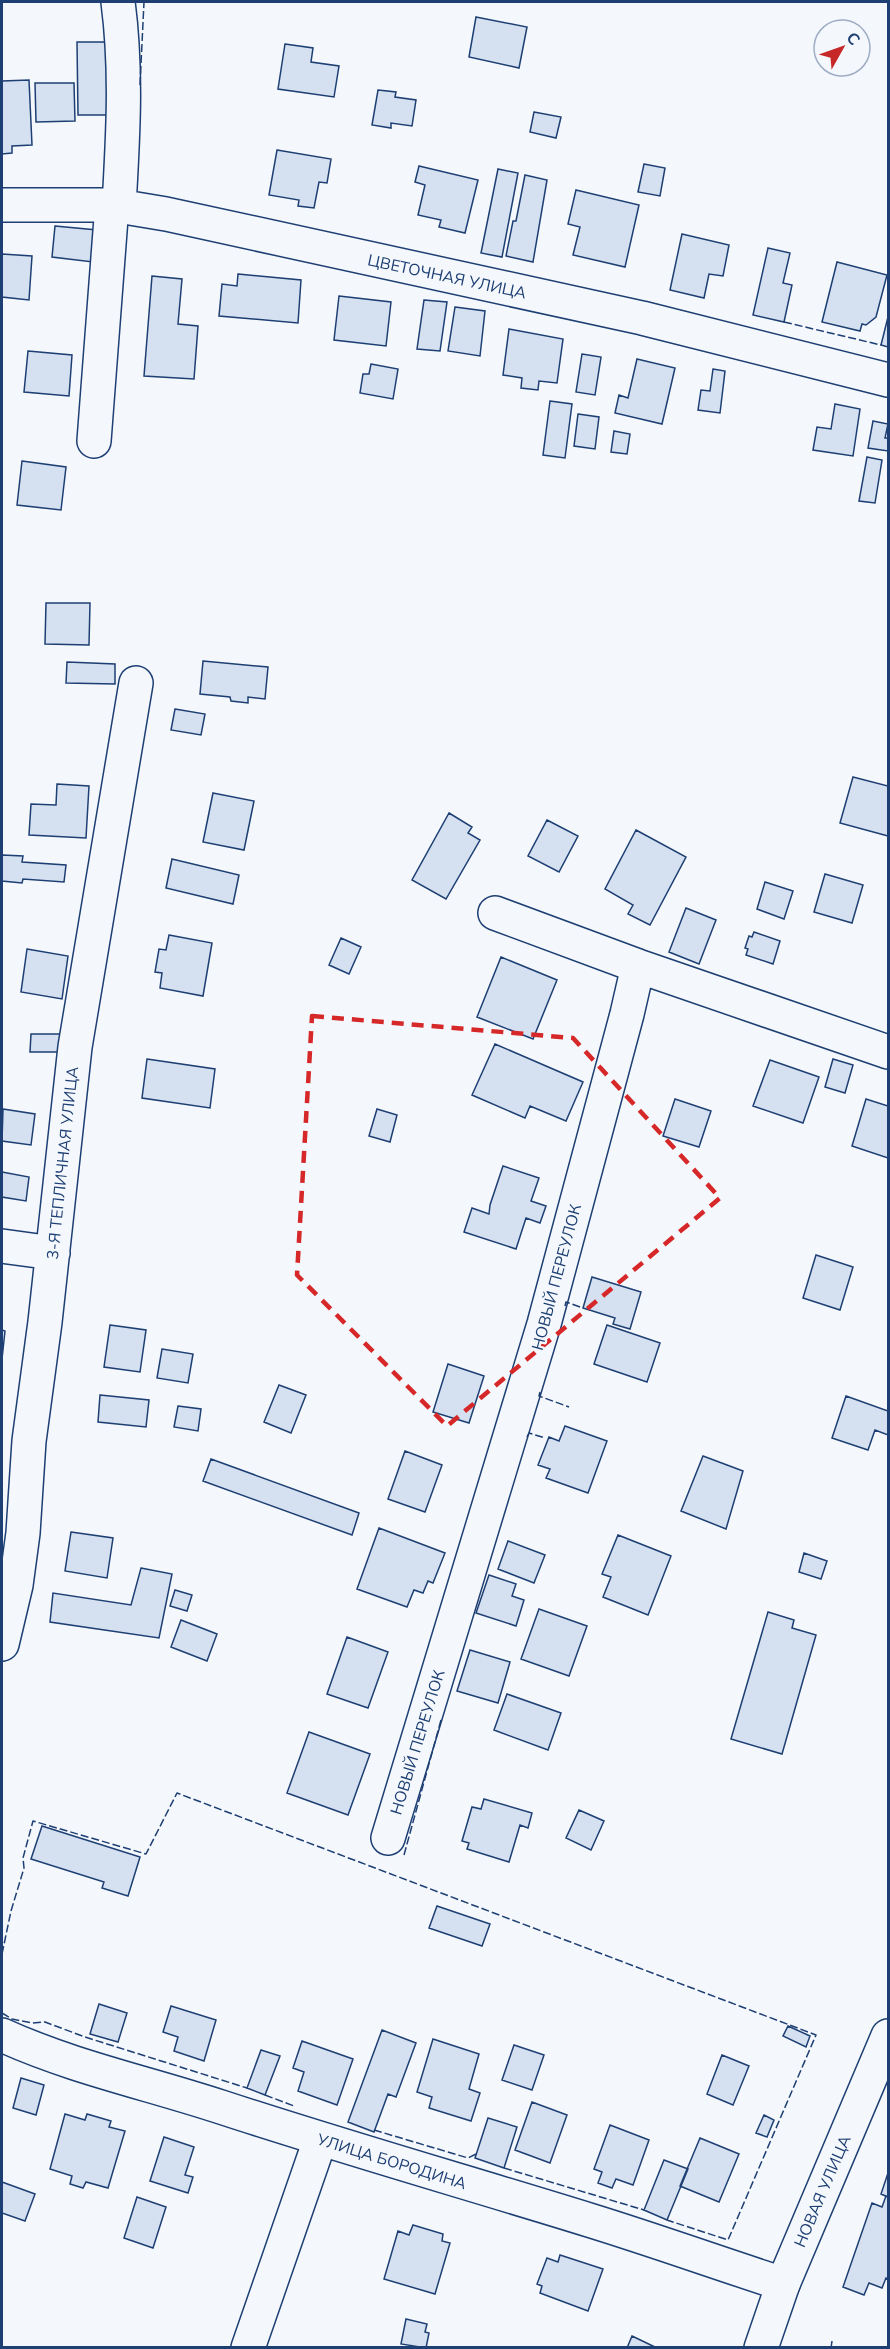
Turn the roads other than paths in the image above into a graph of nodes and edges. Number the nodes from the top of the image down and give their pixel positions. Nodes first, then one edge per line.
1 (118, 2) edge
2 (2, 205) edge
3 (116, 205) junction
4 (888, 380) edge
5 (94, 441) dead end
6 (136, 683) dead end
7 (495, 913) dead end
8 (638, 966) junction
9 (888, 1052) edge
10 (2, 1246) edge
11 (53, 1253) junction
12 (2, 1644) edge
13 (388, 1838) dead end
14 (2, 2035) edge
15 (888, 2036) edge
16 (320, 2140) junction
17 (783, 2284) junction
18 (248, 2348) edge
19 (761, 2348) edge

1 - 3 street
2 - 3 street, ЦВЕТОЧНАЯ УЛИЦА
3 - 4 street, ЦВЕТОЧНАЯ УЛИЦА
3 - 5 street
6 - 11 street, 3-Я ТЕПЛИЧНАЯ УЛИЦА
7 - 8 street
8 - 9 street
8 - 13 street, НОВЫЙ ПЕРЕУЛОК
10 - 11 street
11 - 12 street, 3-Я ТЕПЛИЧНАЯ УЛИЦА
14 - 16 street, УЛИЦА БОРОДИНА
15 - 17 street, НОВАЯ УЛИЦА
16 - 17 street, УЛИЦА БОРОДИНА
16 - 18 street
17 - 19 street, НОВАЯ УЛИЦА

